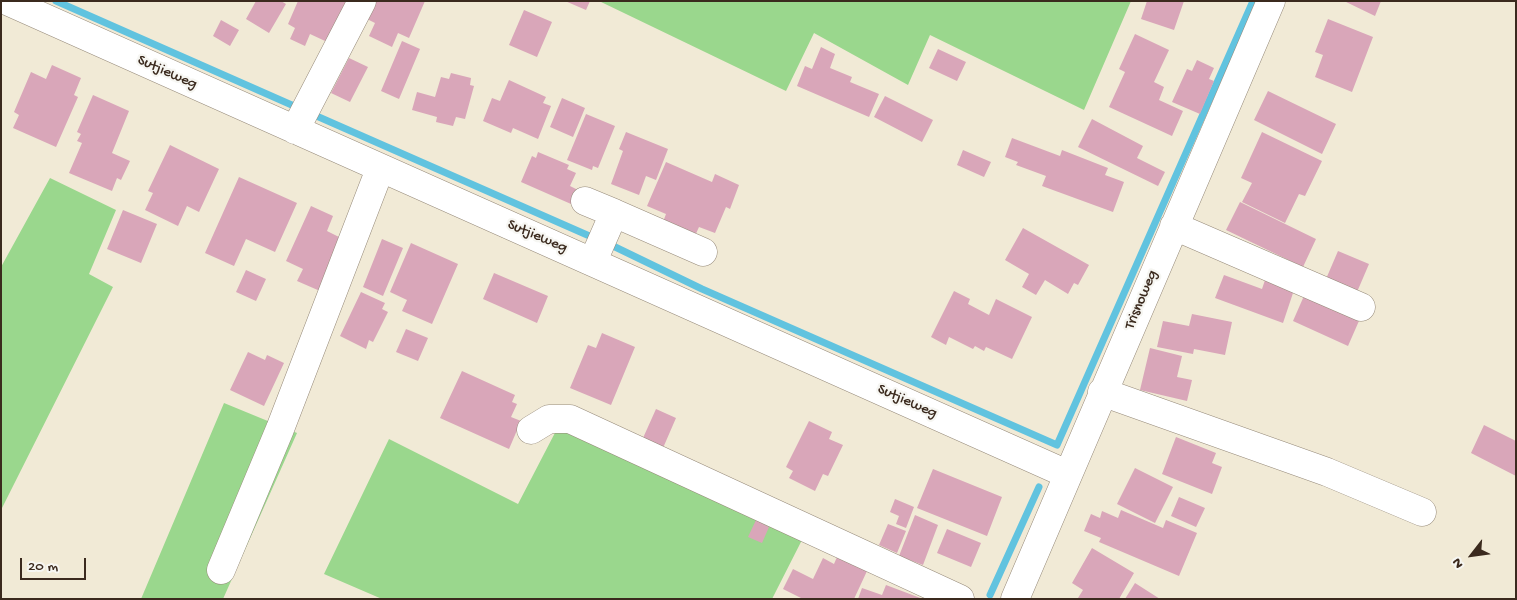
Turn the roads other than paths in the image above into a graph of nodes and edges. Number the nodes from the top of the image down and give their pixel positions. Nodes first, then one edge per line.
1 (362, 1) edge
2 (1271, 1) edge
3 (6, 9) edge
4 (295, 130) junction
5 (380, 169) junction
6 (585, 201) dead end
7 (614, 213) junction
8 (1174, 226) junction
9 (703, 252) dead end
10 (593, 261) junction
11 (1361, 307) dead end
12 (1102, 392) junction
13 (531, 430) dead end
14 (1067, 474) junction
15 (1422, 512) dead end
16 (221, 570) dead end
17 (960, 599) edge
18 (1015, 599) edge

1 - 4 street
2 - 8 street, Trisnoweg
3 - 4 street, Sutjieweg
4 - 5 street, Sutjieweg
5 - 10 street, Sutjieweg
5 - 16 street
6 - 7 street
7 - 9 street
7 - 10 street
8 - 11 street
8 - 12 street, Trisnoweg
10 - 14 street, Sutjieweg
12 - 14 street, Trisnoweg
12 - 15 street
13 - 17 street
14 - 18 street, Trisnoweg

